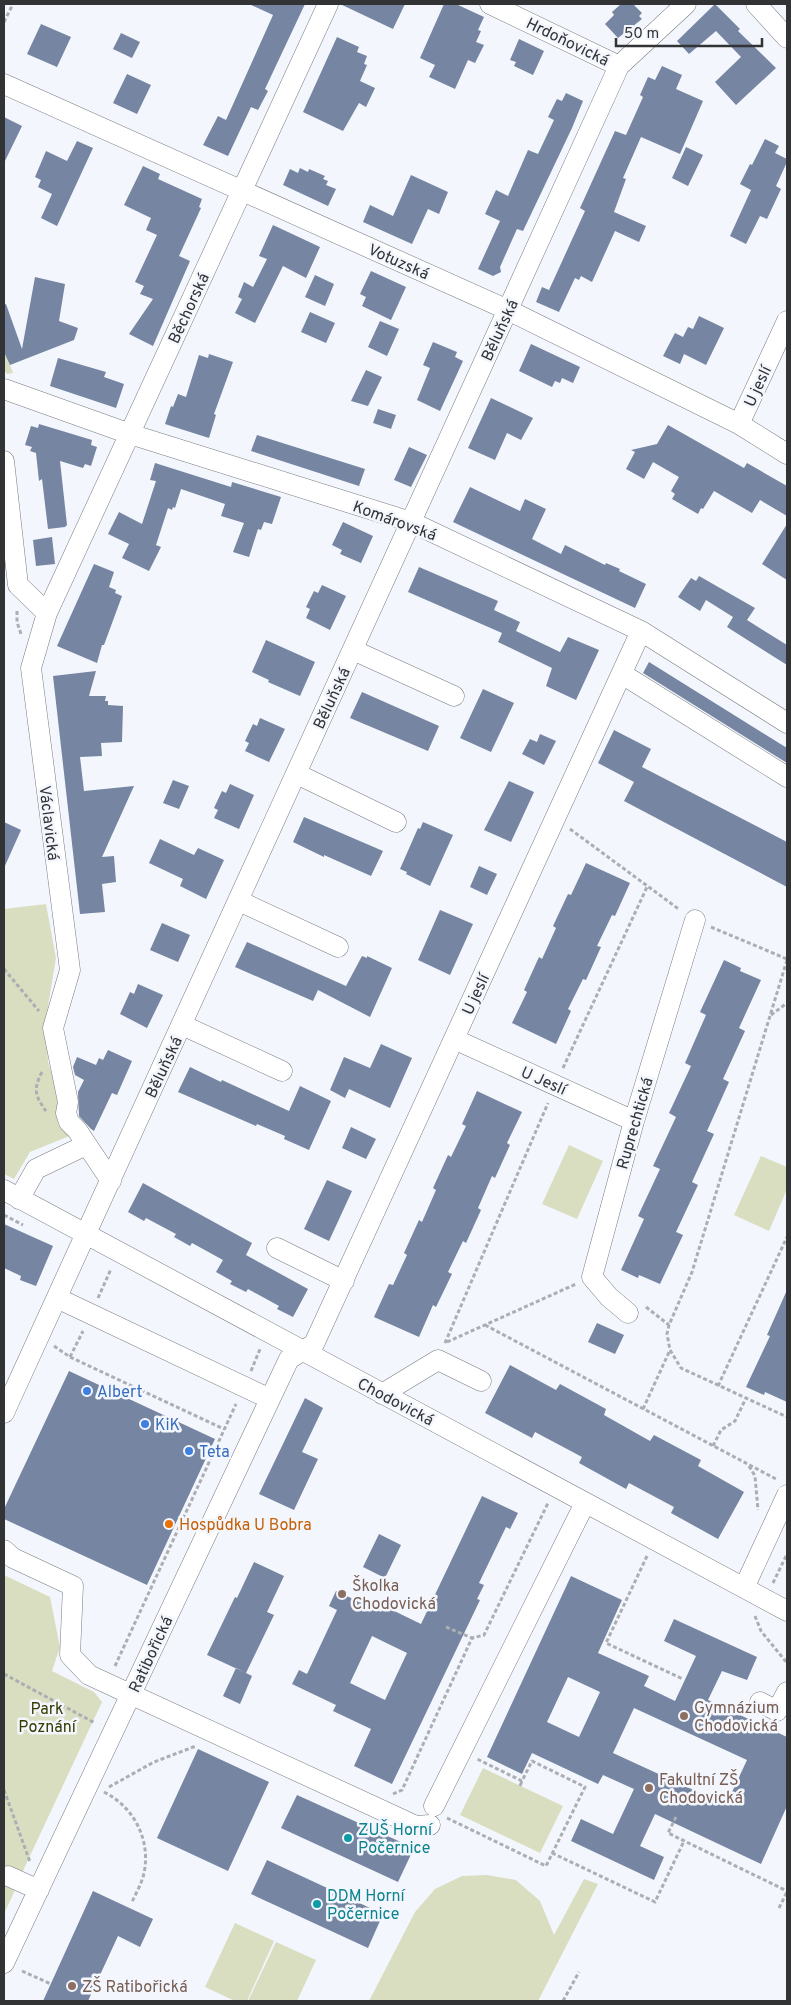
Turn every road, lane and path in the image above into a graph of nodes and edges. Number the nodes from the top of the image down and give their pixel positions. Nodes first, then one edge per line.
1 (13, 4) edge
2 (328, 4) edge
3 (490, 4) edge
4 (686, 4) edge
5 (756, 4) edge
6 (4, 22) edge
7 (787, 38) edge
8 (619, 66) junction
9 (4, 84) edge
10 (242, 190) junction
11 (508, 310) junction
12 (787, 321) edge
13 (4, 389) edge
14 (739, 424) junction
15 (130, 434) junction
16 (787, 454) edge
17 (4, 462) edge
18 (411, 522) junction
19 (47, 613) junction
20 (641, 631) junction
21 (353, 650) junction
22 (622, 674) junction
23 (454, 696) dead end
24 (787, 723) edge
25 (296, 774) junction
26 (787, 777) edge
27 (556, 818) junction
28 (396, 822) dead end
29 (647, 887) junction
30 (239, 900) junction
31 (695, 920) junction
32 (338, 947) dead end
33 (787, 959) edge
34 (4, 969) edge
35 (787, 1003) edge
36 (770, 1015) junction
37 (182, 1026) junction
38 (53, 1028) junction
39 (454, 1039) junction
40 (282, 1071) dead end
41 (555, 1085) junction
42 (634, 1121) junction
43 (86, 1145) junction
44 (111, 1181) junction
45 (11, 1194) edge
46 (4, 1215) edge
47 (30, 1228) dead end
48 (87, 1235) junction
49 (787, 1237) edge
50 (277, 1248) dead end
51 (592, 1277) junction
52 (344, 1281) junction
53 (57, 1298) junction
54 (634, 1308) joint
55 (668, 1324) junction
56 (485, 1325) junction
57 (39, 1337) junction
58 (261, 1347) dead end
59 (670, 1350) junction
60 (303, 1351) junction
61 (441, 1352) junction
62 (481, 1381) dead end
63 (244, 1386) junction
64 (718, 1386) junction
65 (382, 1394) junction
66 (746, 1398) junction
67 (270, 1399) junction
68 (643, 1409) junction
69 (4, 1414) edge
70 (787, 1417) edge
71 (224, 1429) junction
72 (713, 1446) junction
73 (555, 1487) junction
74 (783, 1488) edge
75 (585, 1503) junction
76 (654, 1540) junction
77 (4, 1550) edge
78 (744, 1588) junction
79 (787, 1611) edge
80 (446, 1627) dead end
81 (472, 1638) junction
82 (787, 1663) edge
83 (4, 1674) edge
84 (683, 1678) dead end
85 (108, 1684) junction
86 (787, 1692) edge
87 (130, 1695) junction
88 (760, 1702) dead end
89 (100, 1716) dead end
90 (96, 1724) junction
91 (92, 1732) dead end
92 (226, 1739) junction
93 (461, 1752) junction
94 (522, 1781) junction
95 (520, 1786) dead end
96 (96, 1788) junction
97 (4, 1790) edge
98 (381, 1810) junction
99 (432, 1816) junction
100 (676, 1817) dead end
101 (684, 1841) junction
102 (552, 1853) junction
103 (34, 1854) dead end
104 (30, 1863) junction
105 (23, 1883) junction
106 (787, 1891) edge
107 (132, 1902) dead end
108 (779, 1908) dead end
109 (4, 1963) edge
110 (579, 1972) dead end
111 (51, 1984) dead end
112 (563, 2001) edge

1 - 6 path
2 - 10 street, Běchorská
3 - 8 street, Hrdoňovická
4 - 8 street, Běluňská
5 - 7 street
8 - 11 street, Běluňská
9 - 10 street, Votuzská
10 - 11 street, Votuzská
10 - 15 street, Běchorská
11 - 14 street, Votuzská
11 - 18 street, Běluňská
12 - 14 street, U jeslí
13 - 15 street, Komárovská
14 - 16 street, Votuzská
15 - 18 street, Komárovská
15 - 19 street, Běchorská
17 - 19 street
18 - 20 street, Komárovská
18 - 21 street, Běluňská
19 - 38 street, Václavická
20 - 22 street, U jeslí
20 - 24 street, Komárovská
21 - 23 street
21 - 25 street, Běluňská
22 - 26 street
22 - 27 street, U jeslí
25 - 28 street
25 - 30 street, Běluňská
27 - 29 path
27 - 39 street, U jeslí
29 - 31 path
29 - 41 path
30 - 32 street
30 - 37 street, Běluňská
31 - 33 path
31 - 42 street, Ruprechtická
33 - 36 path
34 - 38 path
35 - 36 path
36 - 55 path
37 - 40 street
37 - 44 street, Běluňská
38 - 43 street, Václavická
39 - 41 street, U Jeslí
39 - 52 street, U jeslí
41 - 42 street, U Jeslí
41 - 61 path
42 - 51 street, Ruprechtická
43 - 44 street, Václavická
43 - 45 street
44 - 48 street, Běluňská
45 - 48 street, Chodovická
46 - 47 path
48 - 53 street, Běluňská
48 - 60 street, Chodovická
49 - 64 path
50 - 52 street
51 - 54 street
51 - 56 path
52 - 60 street, U jeslí
53 - 57 street, Běluňská
53 - 63 street
54 - 55 path
55 - 59 path
56 - 61 path
56 - 68 path
57 - 69 street, Běluňská
57 - 71 path
58 - 63 path
59 - 64 path
59 - 68 path
60 - 65 street, Chodovická
60 - 67 street, Ratibořická
61 - 62 street
61 - 65 street
63 - 67 street
63 - 71 path
64 - 66 path
65 - 73 street, Chodovická
66 - 70 path
66 - 72 path
67 - 87 street, Ratibořická
68 - 72 path
71 - 85 path
72 - 74 path
73 - 75 street, Chodovická
73 - 81 path
74 - 78 street
75 - 76 street, Chodovická
75 - 93 street
76 - 78 street, Chodovická
76 - 84 path
77 - 85 street
78 - 79 street, Chodovická
78 - 82 path
80 - 81 path
81 - 98 path
83 - 90 path
85 - 87 street
86 - 88 street
87 - 92 street
87 - 96 street, Ratibořická
89 - 90 path
90 - 91 path
92 - 96 path
92 - 98 street
93 - 94 path
93 - 99 street
94 - 95 path
94 - 102 path
96 - 105 street, Ratibořická
96 - 107 path
97 - 104 path
98 - 99 street
99 - 102 path
100 - 101 path
101 - 102 path
101 - 106 path
103 - 104 path
104 - 105 path
105 - 109 street, Ratibořická
106 - 108 path
109 - 111 path
110 - 112 path

